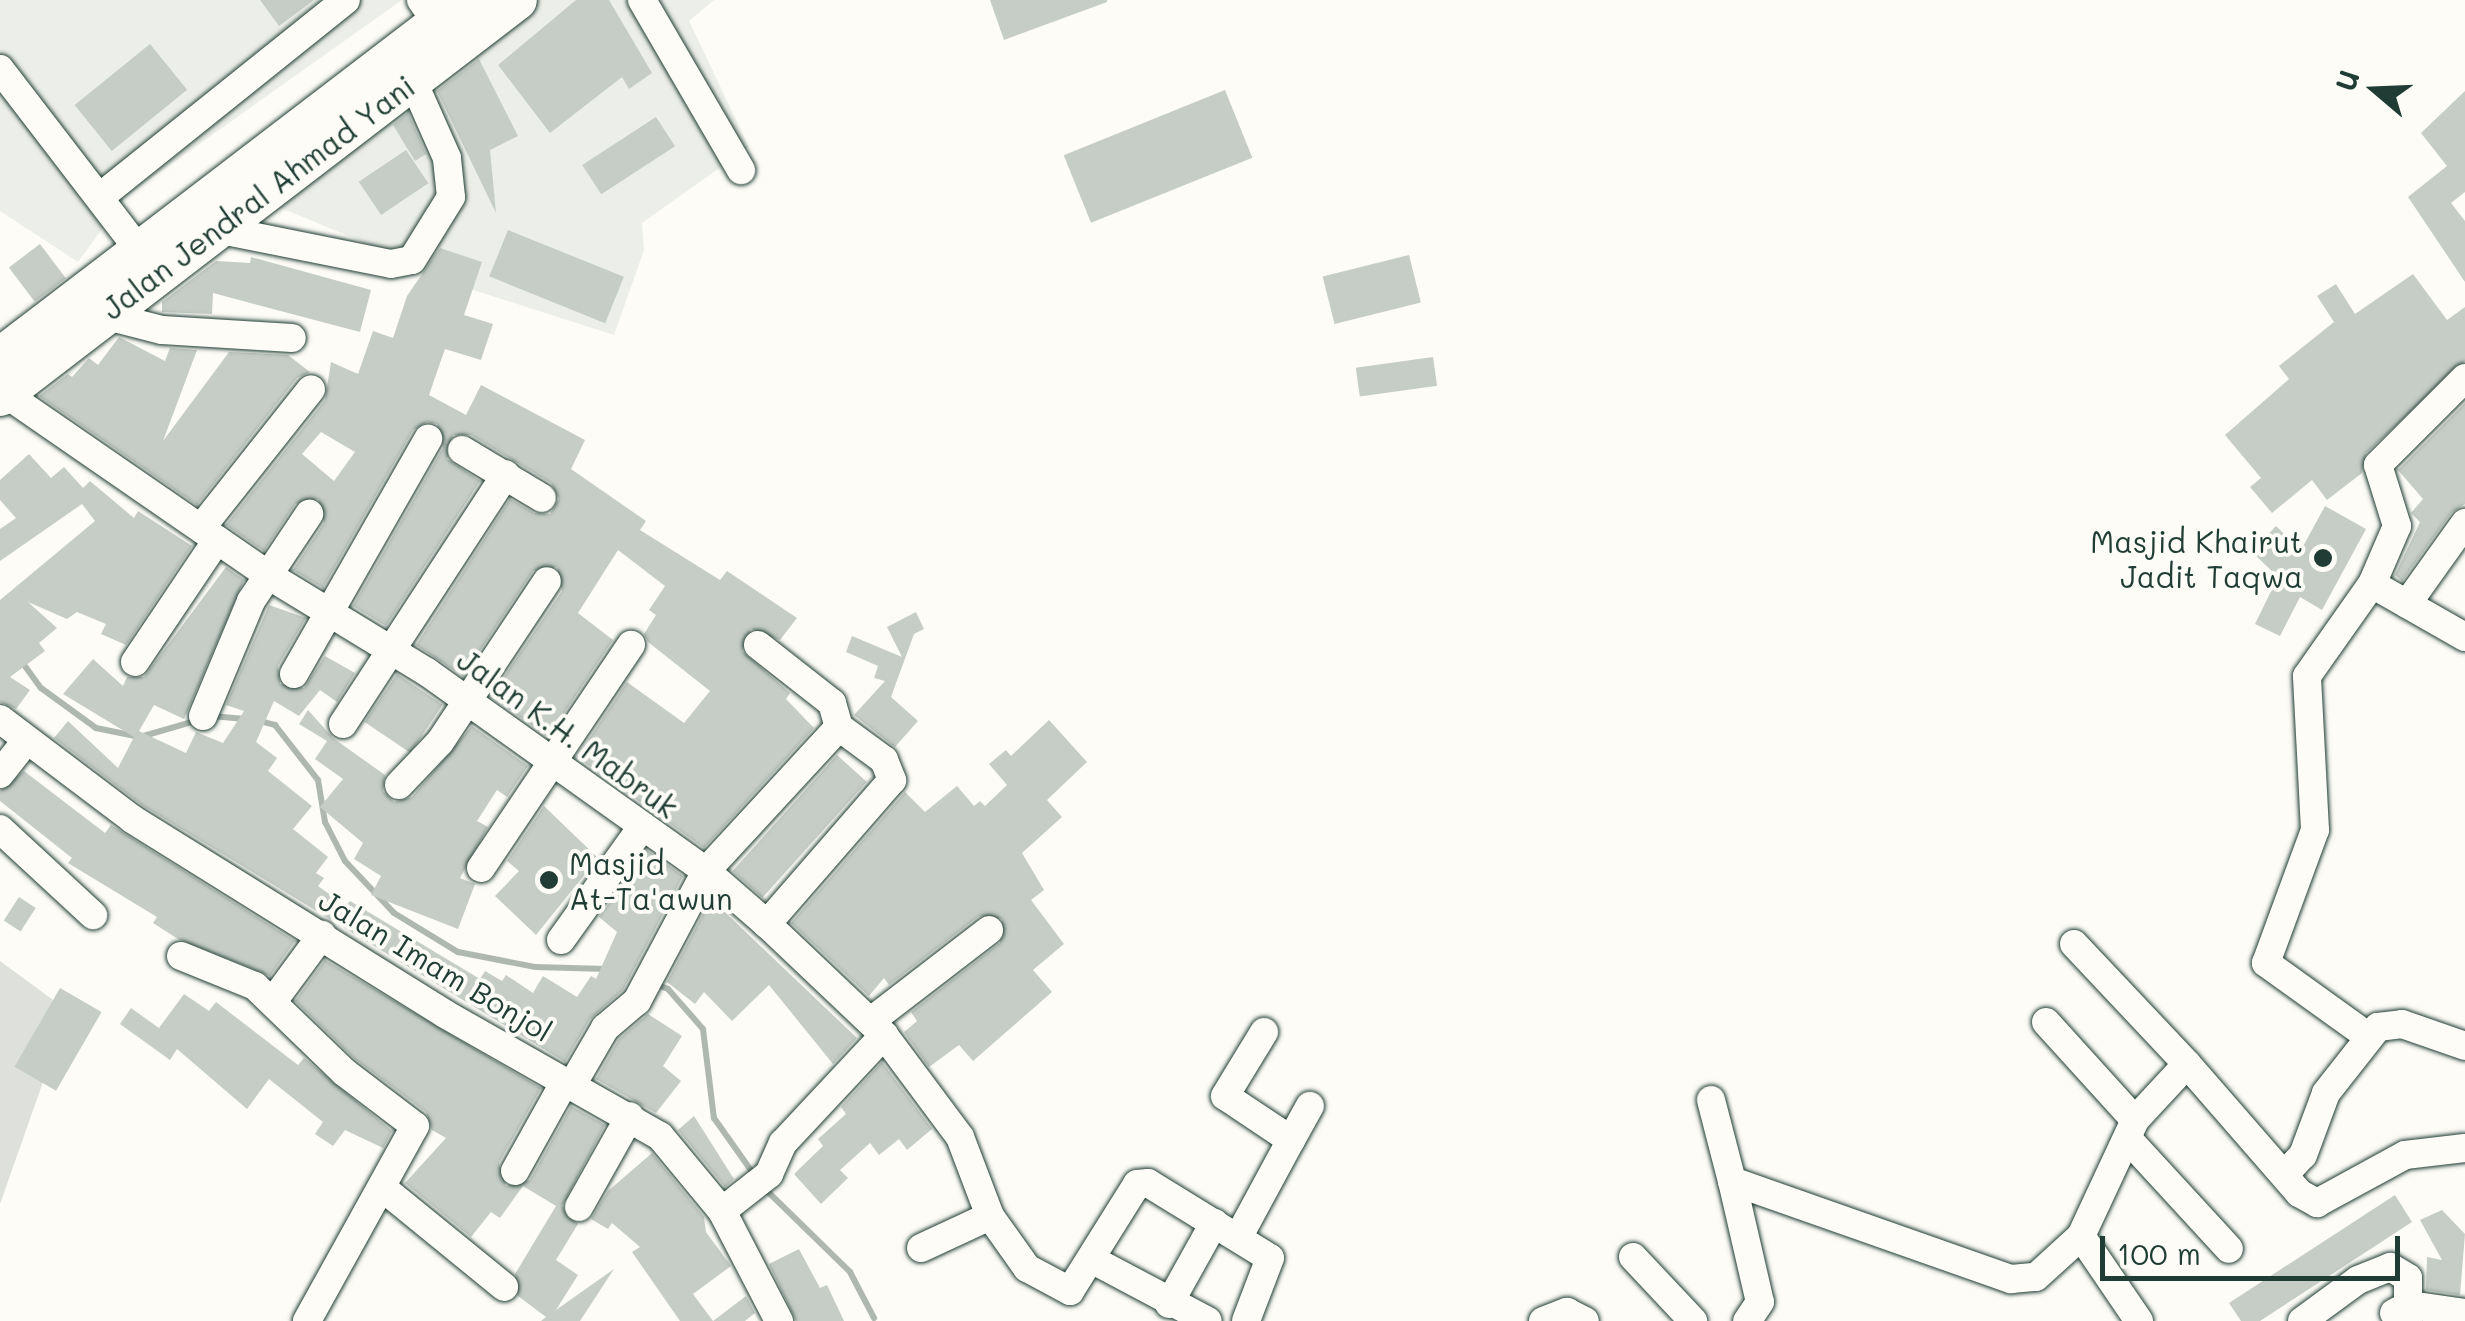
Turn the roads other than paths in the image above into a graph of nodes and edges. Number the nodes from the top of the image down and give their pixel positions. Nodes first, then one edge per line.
1 (346, 0) edge
2 (517, 0) edge
3 (642, 0) edge
4 (449, 6) edge
5 (0, 69) edge
6 (412, 79) junction
7 (741, 170) dead end
8 (100, 197) junction
9 (216, 229) junction
10 (139, 250) junction
11 (102, 315) junction
12 (292, 338) dead end
13 (2465, 378) edge
14 (1, 384) edge
15 (312, 389) dead end
16 (428, 439) dead end
17 (462, 450) dead end
18 (506, 474) junction
19 (542, 498) dead end
20 (308, 514) dead end
21 (2465, 524) edge
22 (209, 534) junction
23 (268, 574) junction
24 (548, 581) dead end
25 (2372, 584) junction
26 (2408, 604) junction
27 (331, 614) junction
28 (2465, 638) edge
29 (631, 645) dead end
30 (758, 645) dead end
31 (393, 651) junction
32 (134, 662) dead end
33 (294, 674) dead end
34 (466, 700) junction
35 (204, 716) dead end
36 (0, 719) edge
37 (343, 724) dead end
38 (839, 727) junction
39 (26, 741) junction
40 (550, 760) junction
41 (0, 774) edge
42 (399, 784) dead end
43 (642, 827) junction
44 (0, 829) edge
45 (481, 868) dead end
46 (706, 872) junction
47 (92, 915) dead end
48 (768, 924) junction
49 (989, 930) dead end
50 (322, 934) junction
51 (561, 940) dead end
52 (2074, 944) dead end
53 (182, 956) dead end
54 (274, 1000) junction
55 (2046, 1022) dead end
56 (878, 1028) junction
57 (1264, 1032) dead end
58 (2369, 1037) junction
59 (2465, 1046) edge
60 (2187, 1064) junction
61 (569, 1083) junction
62 (1711, 1100) dead end
63 (1310, 1106) dead end
64 (630, 1116) junction
65 (2132, 1130) junction
66 (1291, 1140) junction
67 (2465, 1148) edge
68 (515, 1171) dead end
69 (2284, 1174) junction
70 (1732, 1181) junction
71 (384, 1190) junction
72 (579, 1207) dead end
73 (722, 1211) junction
74 (990, 1216) junction
75 (1214, 1223) junction
76 (1239, 1236) junction
77 (2082, 1236) junction
78 (921, 1248) dead end
79 (2229, 1249) dead end
80 (1632, 1257) dead end
81 (1090, 1259) junction
82 (504, 1287) dead end
83 (1169, 1304) junction
84 (2465, 1313) edge
85 (2402, 1315) edge
86 (306, 1321) edge
87 (778, 1321) edge
88 (1208, 1321) edge
89 (1246, 1321) edge
90 (1542, 1321) edge
91 (1585, 1321) edge
92 (1693, 1321) edge
93 (1747, 1321) edge
94 (2140, 1321) edge
95 (2302, 1321) edge

1 - 8 street
2 - 6 highway, Jalan Jendral Ahmad Yani
3 - 7 street
4 - 10 highway, Jalan Jendral Ahmad Yani
5 - 8 street
6 - 9 highway, Jalan Jendral Ahmad Yani
6 - 9 street
8 - 10 street
9 - 11 highway, Jalan Jendral Ahmad Yani
10 - 14 highway, Jalan Jendral Ahmad Yani
11 - 12 street
11 - 14 highway, Jalan Jendral Ahmad Yani
13 - 25 street
14 - 22 street, Jalan K.H. Mabruk
15 - 22 street
16 - 27 street
17 - 18 street
18 - 19 street
18 - 31 street
20 - 23 street
21 - 26 street
22 - 23 street, Jalan K.H. Mabruk
22 - 32 street
23 - 27 street, Jalan K.H. Mabruk
23 - 35 street
24 - 34 street
25 - 26 street
25 - 58 street
26 - 28 street
27 - 31 street, Jalan K.H. Mabruk
27 - 33 street
29 - 40 street
30 - 38 street
31 - 34 street, Jalan K.H. Mabruk
31 - 37 street
34 - 40 street, Jalan K.H. Mabruk
34 - 42 street
36 - 39 street, Jalan Imam Bonjol
38 - 46 street
38 - 48 street
39 - 41 street
39 - 50 street, Jalan Imam Bonjol
40 - 43 street, Jalan K.H. Mabruk
40 - 45 street
43 - 46 street, Jalan K.H. Mabruk
43 - 51 street
44 - 47 street
46 - 48 street, Jalan K.H. Mabruk
46 - 61 street
48 - 56 street, Jalan K.H. Mabruk
49 - 56 street
50 - 54 street
50 - 61 street, Jalan Imam Bonjol
52 - 60 street
53 - 54 street
54 - 71 street
55 - 65 street
56 - 73 street
56 - 74 street, Jalan K.H. Mabruk
57 - 66 street
58 - 59 street
58 - 69 street
60 - 65 street
60 - 69 street
61 - 64 street, Jalan Imam Bonjol
61 - 68 street
62 - 70 street
63 - 66 street
64 - 72 street
64 - 73 street, Jalan Imam Bonjol
65 - 77 street
65 - 79 street
66 - 76 street
67 - 69 street
70 - 77 street
70 - 93 street
71 - 82 street
71 - 86 street
73 - 87 street, Jalan Imam Bonjol
74 - 78 street
74 - 81 street, Jalan K.H. Mabruk
75 - 76 street
75 - 81 street
75 - 83 street
76 - 89 street
77 - 94 street
80 - 92 street
81 - 83 street
83 - 88 street
84 - 85 street
85 - 95 street
90 - 91 street

